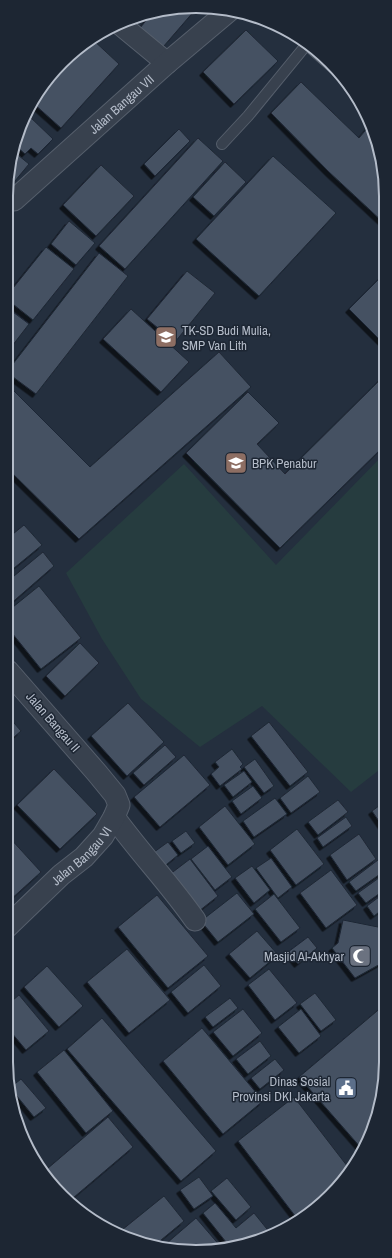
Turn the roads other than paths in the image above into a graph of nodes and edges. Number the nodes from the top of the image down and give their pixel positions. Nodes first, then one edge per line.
1 (223, 16) edge
2 (124, 28) edge
3 (303, 48) edge
4 (167, 63) junction
5 (222, 144) dead end
6 (14, 200) dead end
7 (13, 677) edge
8 (98, 773) joint
9 (114, 818) junction
10 (195, 920) dead end
11 (13, 921) edge

1 - 4 street, Jalan Bangau VII
2 - 4 street
3 - 5 lane
4 - 6 street, Jalan Bangau VII
7 - 8 street, Jalan Bangau II
8 - 9 street, Jalan Bangau VI
9 - 10 street
9 - 11 street, Jalan Bangau VI

